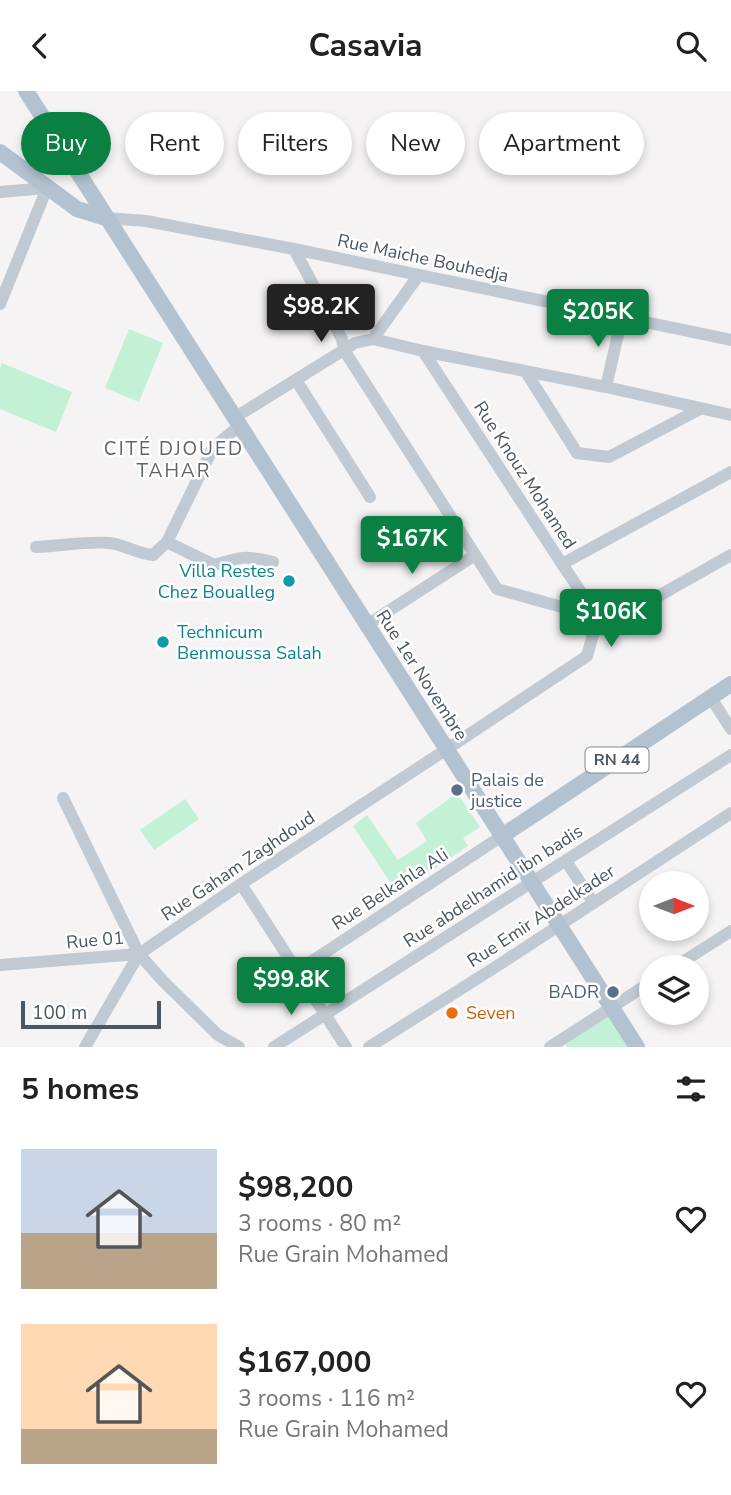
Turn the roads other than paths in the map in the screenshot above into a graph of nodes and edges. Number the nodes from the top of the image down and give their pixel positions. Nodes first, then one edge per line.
1 (26, 91) edge
2 (0, 152) edge
3 (47, 188) junction
4 (0, 193) edge
5 (106, 218) junction
6 (295, 249) junction
7 (418, 276) junction
8 (0, 304) edge
9 (622, 317) junction
10 (373, 339) junction
11 (731, 340) edge
12 (344, 350) junction
13 (423, 351) junction
14 (526, 372) junction
15 (296, 380) junction
16 (606, 387) junction
17 (700, 409) junction
18 (731, 415) edge
19 (237, 422) junction
20 (731, 472) edge
21 (370, 497) dead end
22 (167, 542) junction
23 (36, 547) dead end
24 (475, 555) junction
25 (731, 555) edge
26 (273, 562) dead end
27 (562, 564) junction
28 (602, 621) junction
29 (367, 625) junction
30 (731, 684) edge
31 (711, 698) junction
32 (731, 729) edge
33 (447, 750) junction
34 (731, 755) edge
35 (63, 798) dead end
36 (731, 813) edge
37 (502, 836) junction
38 (566, 861) junction
39 (532, 882) junction
40 (241, 884) junction
41 (593, 902) junction
42 (559, 925) junction
43 (731, 931) edge
44 (139, 954) junction
45 (693, 955) edge
46 (0, 965) edge
47 (298, 971) junction
48 (639, 990) edge
49 (612, 1007) junction
50 (325, 1014) junction
51 (85, 1047) edge
52 (239, 1047) edge
53 (274, 1047) edge
54 (346, 1047) edge
55 (369, 1047) edge
56 (550, 1047) edge
57 (637, 1047) edge

1 - 5 main road, Rue 1er Novembre
2 - 3 main road
3 - 4 street
3 - 5 main road
3 - 8 street
5 - 6 street, Rue Maiche Bouhedja
5 - 19 main road, Rue 1er Novembre
6 - 7 street, Rue Maiche Bouhedja
6 - 12 street
7 - 9 street, Rue Maiche Bouhedja
7 - 10 street
9 - 11 street, Rue Maiche Bouhedja
9 - 16 street
10 - 12 street
10 - 13 street
12 - 15 street
12 - 24 street
13 - 14 street
13 - 27 street, Rue Knouz Mohamed
14 - 16 street
14 - 17 street
15 - 19 street
15 - 21 street
16 - 17 street
17 - 18 street
19 - 22 street
19 - 29 main road, Rue 1er Novembre
20 - 27 street
22 - 23 street
22 - 26 street
24 - 28 street
24 - 29 street
25 - 28 street
27 - 28 street, Rue Knouz Mohamed
28 - 33 street, Rue Gaham Zaghdoud
29 - 33 main road, Rue 1er Novembre
30 - 31 main road, RN 44
31 - 32 street
31 - 37 main road, RN 44
33 - 37 main road, Rue 1er Novembre
33 - 40 street, Rue Gaham Zaghdoud
34 - 38 street, Rue abdelhamid ibn badis
35 - 44 street
36 - 41 street, Rue Emir Abdelkader
37 - 39 main road, Rue 1er Novembre
37 - 47 street, Rue Belkahla Ali
38 - 39 street, Rue abdelhamid ibn badis
38 - 41 street
39 - 42 main road, Rue 1er Novembre
39 - 50 street, Rue abdelhamid ibn badis
40 - 44 street, Rue Gaham Zaghdoud
40 - 47 street
41 - 42 street, Rue Emir Abdelkader
42 - 49 main road, Rue 1er Novembre
42 - 55 street, Rue Emir Abdelkader
43 - 45 street
44 - 46 street, Rue 01
44 - 51 street, Rue Gaham Zaghdoud
44 - 52 street, Rue 01
47 - 50 street
48 - 49 street
49 - 56 street
49 - 57 main road, Rue 1er Novembre
50 - 53 street, Rue abdelhamid ibn badis
50 - 54 street

